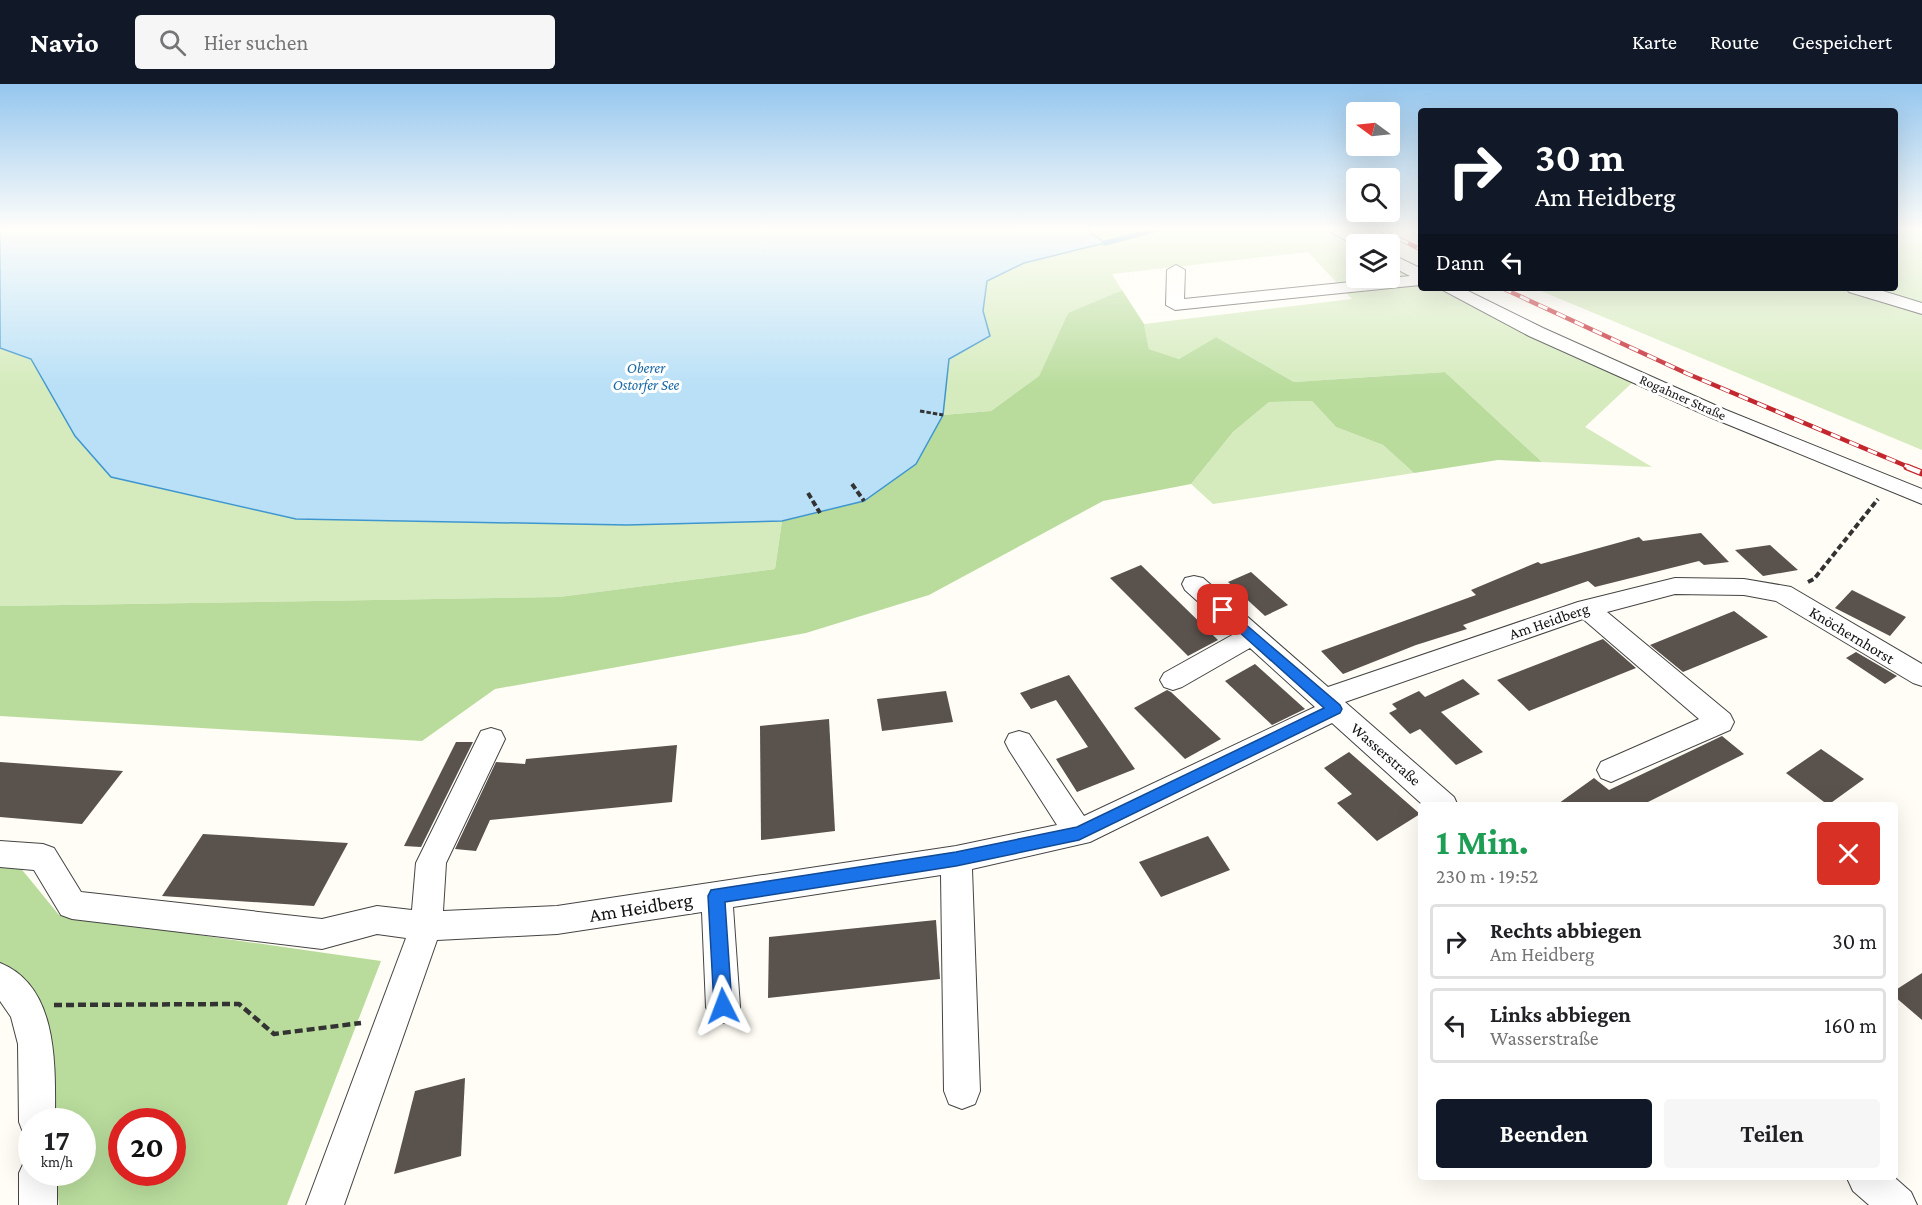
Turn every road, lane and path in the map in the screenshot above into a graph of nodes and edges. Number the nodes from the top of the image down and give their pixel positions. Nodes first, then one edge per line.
1 (1176, 282) edge
2 (1397, 282) edge
3 (1454, 291) edge
4 (1865, 291) edge
5 (1922, 309) edge
6 (920, 411) dead end
7 (942, 415) dead end
8 (1890, 483) junction
9 (852, 484) dead end
10 (808, 493) dead end
11 (1922, 497) edge
12 (864, 501) dead end
13 (820, 513) dead end
14 (1194, 584) dead end
15 (1782, 593) junction
16 (1587, 608) junction
17 (1252, 635) junction
18 (1922, 676) edge
19 (1173, 680) dead end
20 (1329, 704) junction
21 (491, 739) dead end
22 (1019, 742) dead end
23 (1611, 770) dead end
24 (1439, 802) edge
25 (1079, 833) junction
26 (0, 854) edge
27 (956, 859) junction
28 (717, 896) junction
29 (426, 926) junction
30 (0, 979) edge
31 (723, 1006) dead end
32 (30, 1019) junction
33 (392, 1019) junction
34 (962, 1091) dead end
35 (36, 1108) edge
36 (1868, 1180) edge
37 (38, 1186) edge
38 (38, 1205) edge
39 (325, 1205) edge
40 (1898, 1205) edge

1 - 2 street
3 - 8 street, Rogahner Straße
4 - 5 street
6 - 7 path
8 - 11 street, Rogahner Straße
8 - 15 path
9 - 12 path
10 - 13 path
14 - 17 street, Wasserstraße
15 - 16 street, Am Heidberg
15 - 18 street, Knöchernhorst
16 - 20 street, Am Heidberg
16 - 23 street
17 - 19 street
17 - 20 street, Wasserstraße
20 - 24 street, Wasserstraße
20 - 25 street, Am Heidberg
21 - 29 street
22 - 25 street
25 - 27 street, Am Heidberg
26 - 29 street, Am Heidberg
27 - 28 street, Am Heidberg
27 - 34 street
28 - 29 street, Am Heidberg
28 - 31 street
29 - 33 street
30 - 32 street
32 - 33 path
32 - 35 street
33 - 39 street
36 - 40 street
37 - 38 street

